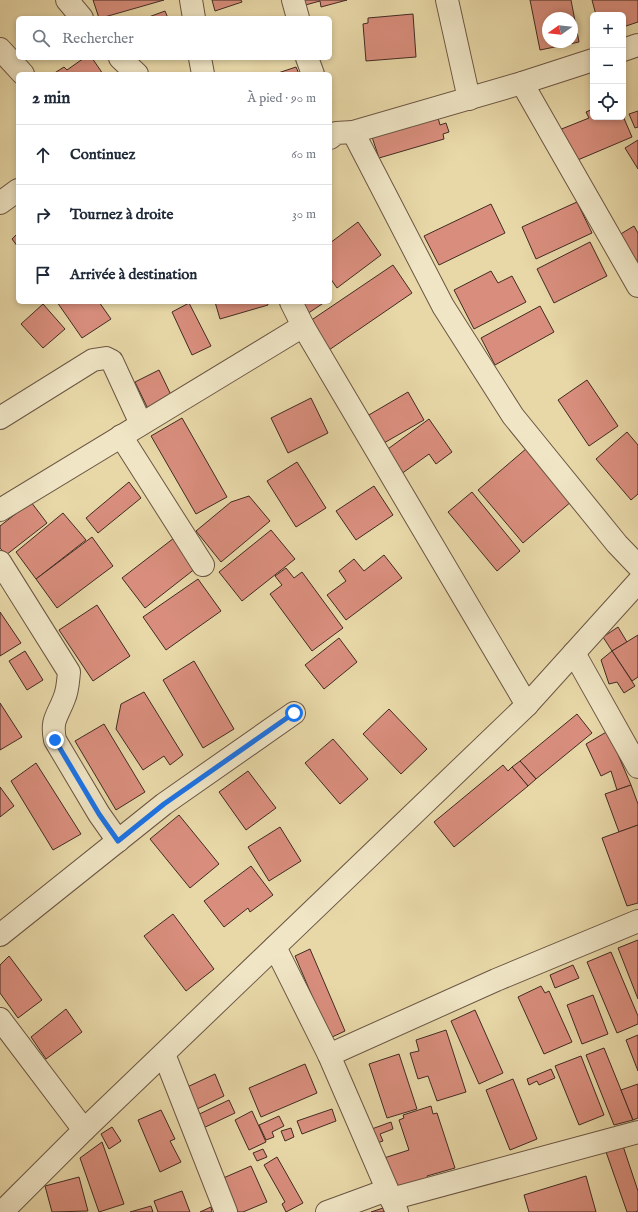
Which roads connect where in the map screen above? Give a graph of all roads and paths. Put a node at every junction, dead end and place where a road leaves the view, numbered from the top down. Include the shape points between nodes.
1 (67, 0) edge
2 (191, 0) edge
3 (293, 0) edge
4 (447, 0) edge
5 (80, 16) edge
6 (194, 16) edge
7 (297, 16) edge
8 (638, 45) edge
9 (0, 49) edge
10 (626, 49) edge
11 (122, 60) edge
12 (200, 60) edge
13 (308, 60) edge
14 (590, 61) edge
15 (21, 72) edge
16 (135, 72) edge
17 (203, 72) edge
18 (312, 72) edge
19 (522, 83) junction
20 (469, 99) junction
21 (337, 130) edge
22 (16, 191) edge
23 (0, 203) edge
24 (638, 286) edge
25 (292, 304) edge
26 (302, 326) junction
27 (0, 418) edge
28 (141, 424) junction
29 (121, 436) junction
30 (0, 510) edge
31 (0, 562) edge
32 (203, 565) dead end
33 (638, 566) edge
34 (638, 582) edge
35 (574, 653) junction
36 (527, 705) junction
37 (294, 713) dead end
38 (638, 767) edge
39 (118, 841) junction
40 (638, 921) edge
41 (0, 935) edge
42 (275, 947) junction
43 (0, 1019) edge
44 (164, 1054) junction
45 (329, 1055) junction
46 (84, 1130) junction
47 (638, 1132) edge
48 (392, 1200) edge
49 (2, 1212) edge
50 (226, 1212) edge
51 (326, 1212) edge

1 - 5 street
2 - 6 street
3 - 7 street
4 - 20 street
8 - 10 street
9 - 15 street
11 - 16 street
12 - 17 street
13 - 18 street
14 - 19 street
19 - 20 street
19 - 24 street
20 - 21 street
21 - 33 street via 513,416 617,544
22 - 23 street
25 - 26 street
26 - 28 street
26 - 36 street
27 - 28 street via 93,360 106,358 112,361
28 - 29 street
29 - 30 street
29 - 32 street
31 - 39 street via 69,672 64,699 52,727 55,740
34 - 35 street
35 - 36 street
35 - 38 street
36 - 42 street
37 - 39 street via 164,804
39 - 41 street
40 - 45 street via 496,980
42 - 44 street
42 - 45 street
43 - 46 street
44 - 46 street
44 - 50 street
45 - 48 street
46 - 49 street
47 - 48 street
48 - 51 street

